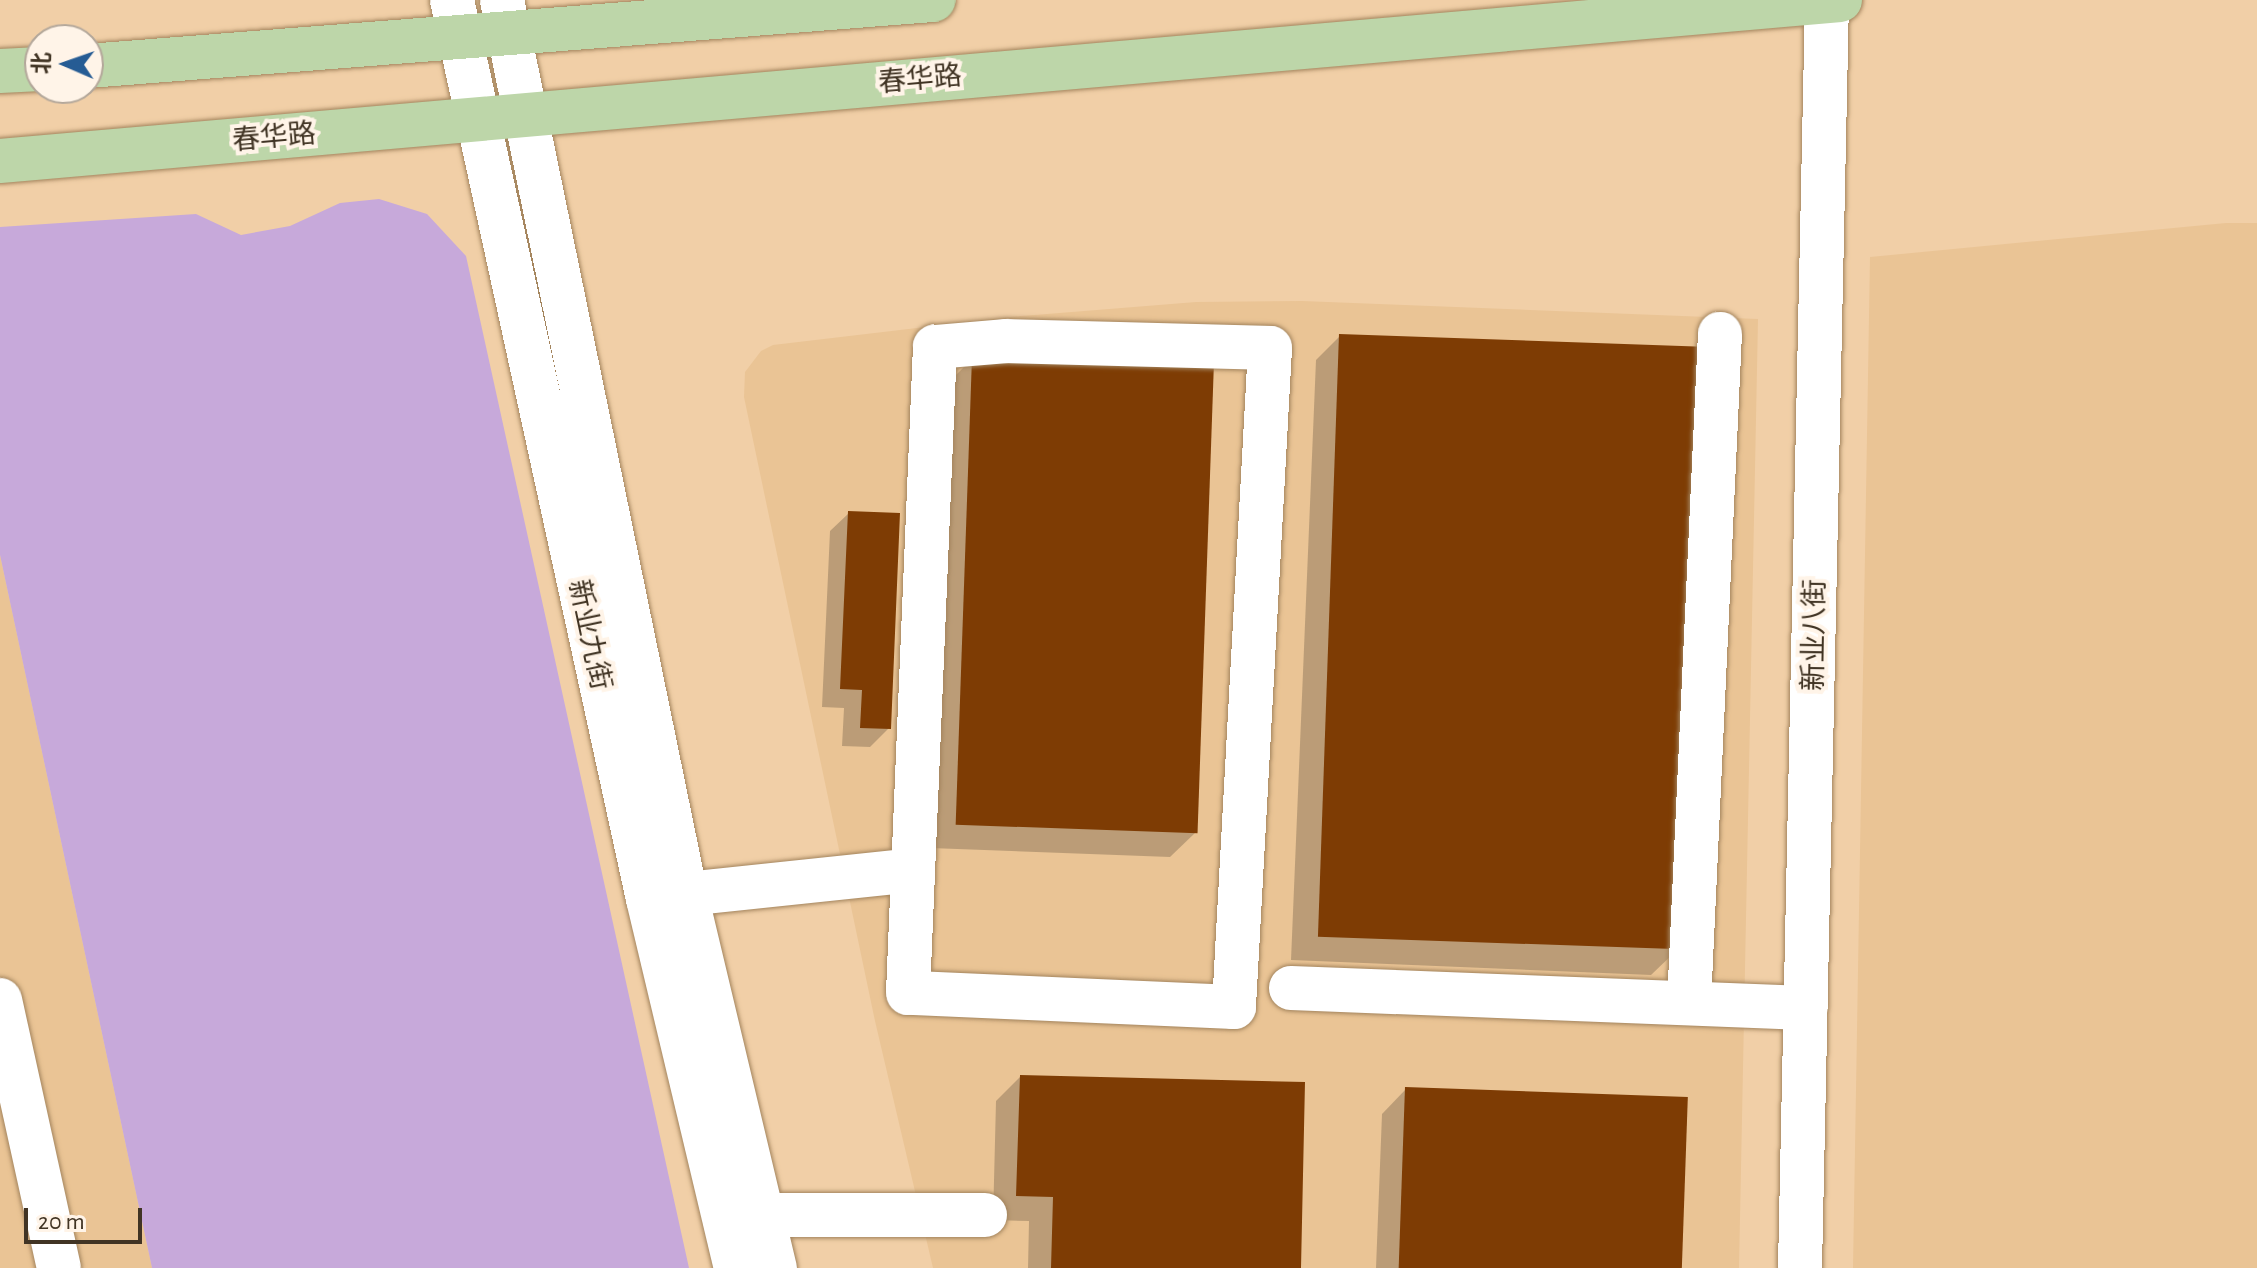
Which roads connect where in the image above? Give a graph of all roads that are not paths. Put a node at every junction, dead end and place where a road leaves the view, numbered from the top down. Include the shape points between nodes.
1 (933, 0) edge
2 (1834, 1) edge
3 (506, 17) edge
4 (457, 20) edge
5 (104, 64) edge
6 (24, 70) edge
7 (0, 71) edge
8 (526, 115) junction
9 (476, 120) junction
10 (0, 161) edge
11 (1720, 334) dead end
12 (913, 870) junction
13 (666, 895) junction
14 (1291, 988) dead end
15 (0, 1000) edge
16 (1689, 1003) junction
17 (1806, 1008) junction
18 (985, 1215) dead end
19 (745, 1220) junction
20 (59, 1268) edge
21 (736, 1268) edge
22 (775, 1268) edge
23 (1800, 1268) edge

1 - 3 main road
2 - 8 main road, 春华路
2 - 17 street, 新业八街
3 - 4 main road
3 - 8 street, 新业九街
4 - 5 main road
4 - 9 street, 新业九街
6 - 7 main road
8 - 9 main road, 春华路
8 - 13 street, 新业九街
9 - 10 main road, 春华路
9 - 13 street, 新业九街
11 - 16 street
12 - 12 street via 908,993 1234,1007 1270,348 1006,341 935,347
12 - 13 street
13 - 19 street, 新业九街
14 - 16 street
15 - 20 street
16 - 17 street
17 - 23 street, 新业八街
18 - 19 street
19 - 21 street, 新业九街
19 - 22 street, 新业九街

